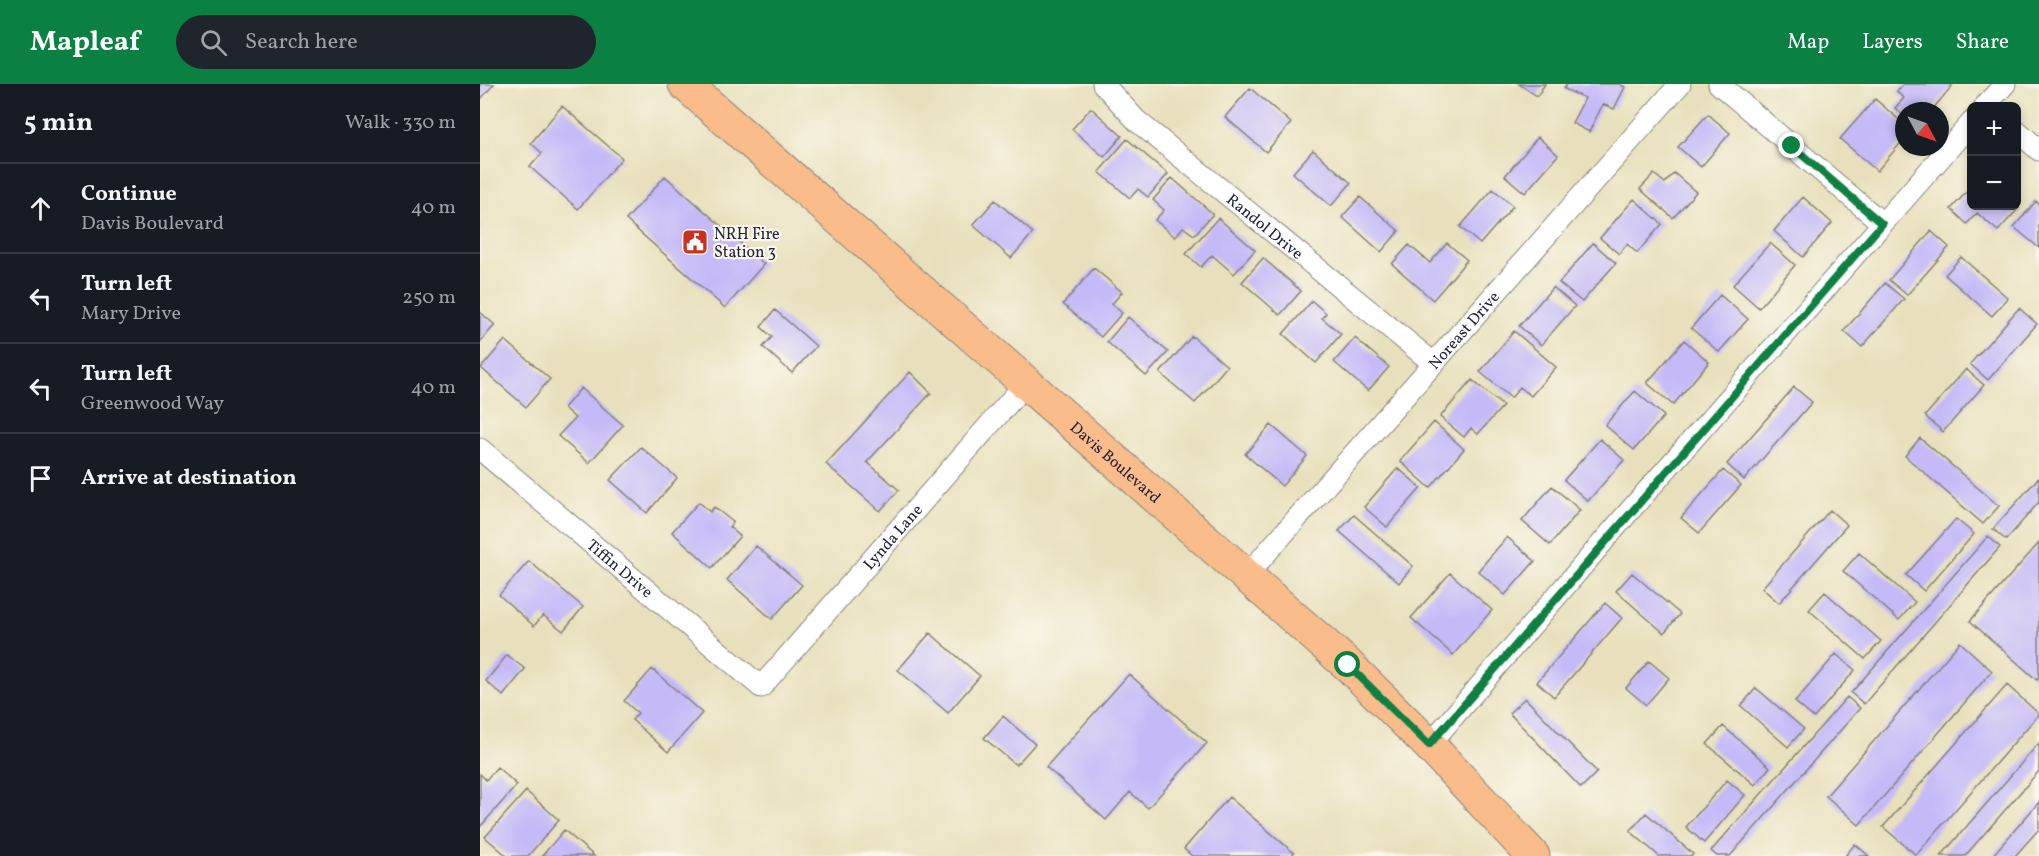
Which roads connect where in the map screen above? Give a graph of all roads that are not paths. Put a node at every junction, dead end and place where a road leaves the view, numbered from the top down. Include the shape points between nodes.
1 (685, 84) edge
2 (1103, 84) edge
3 (1680, 84) edge
4 (1719, 84) edge
5 (2005, 84) edge
6 (1990, 102) edge
7 (1967, 127) edge
8 (2021, 134) edge
9 (2039, 150) edge
10 (1882, 224) junction
11 (1432, 362) junction
12 (1025, 384) junction
13 (480, 449) edge
14 (1247, 575) junction
15 (760, 687) joint
16 (1429, 745) junction
17 (1533, 856) edge

1 - 12 main road, Davis Boulevard
2 - 11 street, Randol Drive via 1137,121
3 - 11 street, Noreast Drive
4 - 10 street
5 - 6 street
7 - 10 street
8 - 9 street
10 - 16 street
11 - 14 street, Noreast Drive
12 - 14 main road, Davis Boulevard
12 - 15 street, Lynda Lane
13 - 15 street, Tiffin Drive
14 - 16 main road, Davis Boulevard via 1348,665
16 - 17 main road, Davis Boulevard

